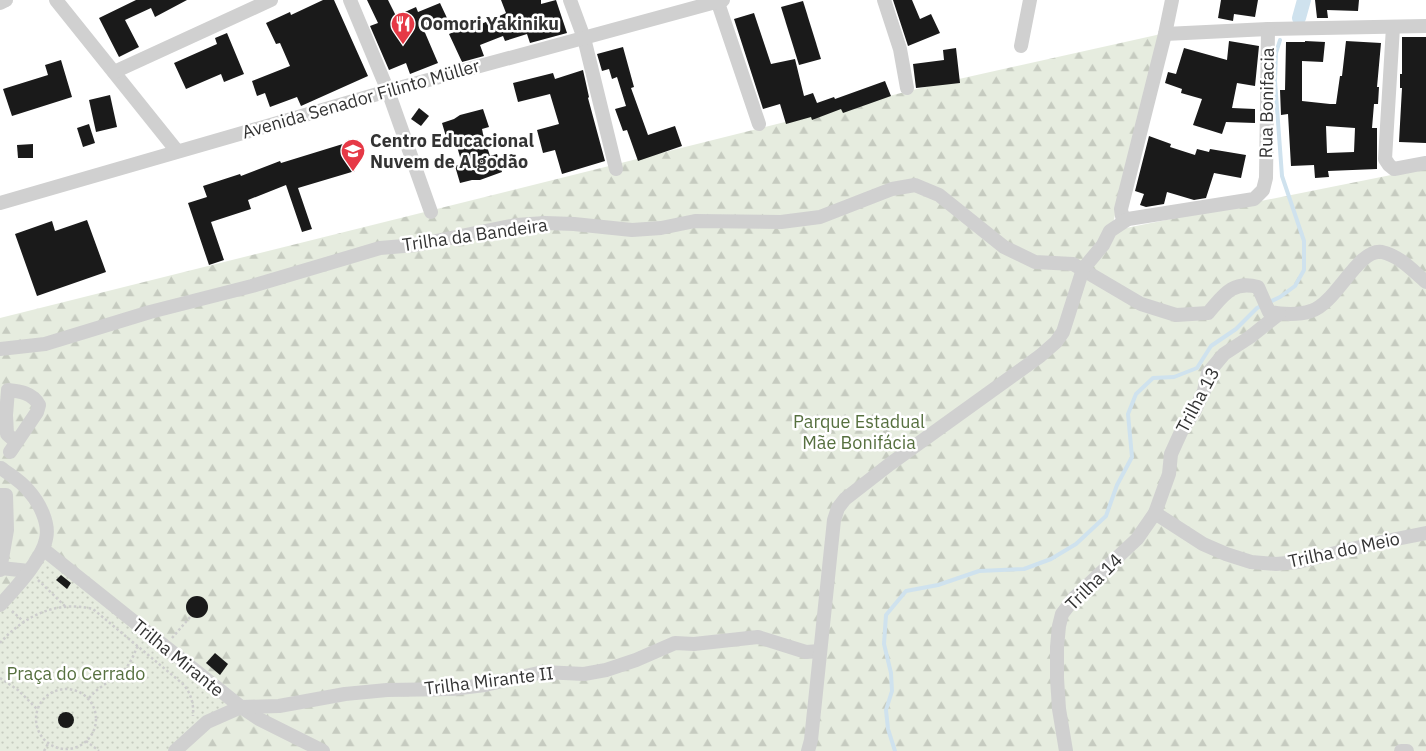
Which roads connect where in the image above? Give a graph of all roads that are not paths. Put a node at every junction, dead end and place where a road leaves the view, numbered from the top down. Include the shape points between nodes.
1 (6, 0) edge
2 (56, 0) edge
3 (271, 0) edge
4 (350, 0) edge
5 (570, 0) edge
6 (719, 0) edge
7 (884, 0) edge
8 (1030, 0) edge
9 (1172, 0) edge
10 (0, 3) edge
11 (1426, 26) edge
12 (1392, 27) junction
13 (1268, 29) junction
14 (1165, 34) junction
15 (584, 38) junction
16 (1021, 46) dead end
17 (114, 72) junction
18 (907, 88) dead end
19 (388, 90) junction
20 (759, 124) dead end
21 (177, 151) junction
22 (1426, 162) edge
23 (616, 169) dead end
24 (0, 203) edge
25 (430, 212) dead end
26 (1128, 219) junction
27 (1083, 269) junction
28 (1426, 282) edge
29 (1274, 313) junction
30 (0, 349) edge
31 (4, 390) edge
32 (7, 442) edge
33 (0, 468) edge
34 (0, 495) edge
35 (1155, 513) junction
36 (1426, 533) edge
37 (43, 549) junction
38 (1, 569) edge
39 (29, 572) junction
40 (0, 605) edge
41 (820, 651) junction
42 (241, 708) junction
43 (175, 751) edge
44 (323, 751) edge
45 (808, 751) edge
46 (1066, 751) edge
47 (1401, 751) edge
48 (1407, 751) edge

1 - 10 street
2 - 17 street
3 - 17 street
4 - 19 street
5 - 15 street
6 - 15 street, Avenida Senador Filinto Müller
6 - 20 street
7 - 18 street via 900,49
8 - 16 street
9 - 14 street
11 - 12 street
12 - 13 street
12 - 22 street via 1385,159 1394,168
13 - 14 street
13 - 26 street, Rua Bonifacia via 1266,178 1263,190 1254,199
14 - 26 street via 1121,209 1122,216
15 - 19 street, Avenida Senador Filinto Müller
15 - 23 street
17 - 21 street
19 - 21 street, Avenida Senador Filinto Müller
19 - 25 street
21 - 24 street, Avenida Senador Filinto Müller
26 - 27 street via 1110,231
27 - 29 street, Trilha da Bandeira via 1141,304 1176,315 1208,313 1230,289 1248,285 1258,288
27 - 30 street, Trilha da Bandeira via 1073,264 1035,262 1004,247 939,195 915,185 892,189 820,217 791,221 695,221 632,230 545,223 380,248 45,344
27 - 41 street via 1067,322 1056,342 890,464 838,508
28 - 29 street via 1396,256 1373,253 1360,262 1327,302 1311,311
29 - 35 street, Trilha 13 via 1250,337 1224,354 1208,373 1204,391 1171,454
31 - 32 street
31 - 32 street via 34,397 39,405 38,412
32 - 33 street
33 - 37 street via 27,488 39,504 46,525 47,538
34 - 38 street via 6,495 7,530
35 - 36 street, Trilha do Meio via 1203,544 1226,554 1251,562 1276,564
35 - 46 street, Trilha 14 via 1137,539 1075,597 1062,614 1057,678
37 - 39 street
37 - 42 street, Trilha Mirante
38 - 39 street
39 - 40 street
41 - 42 street, Trilha Mirante II via 806,652 758,637 675,643 636,660 584,674 543,672 452,689 354,693 279,706
41 - 45 street
42 - 43 street, Trilha Mirante II via 207,722
42 - 44 street, Trilha Mirante
47 - 48 street

